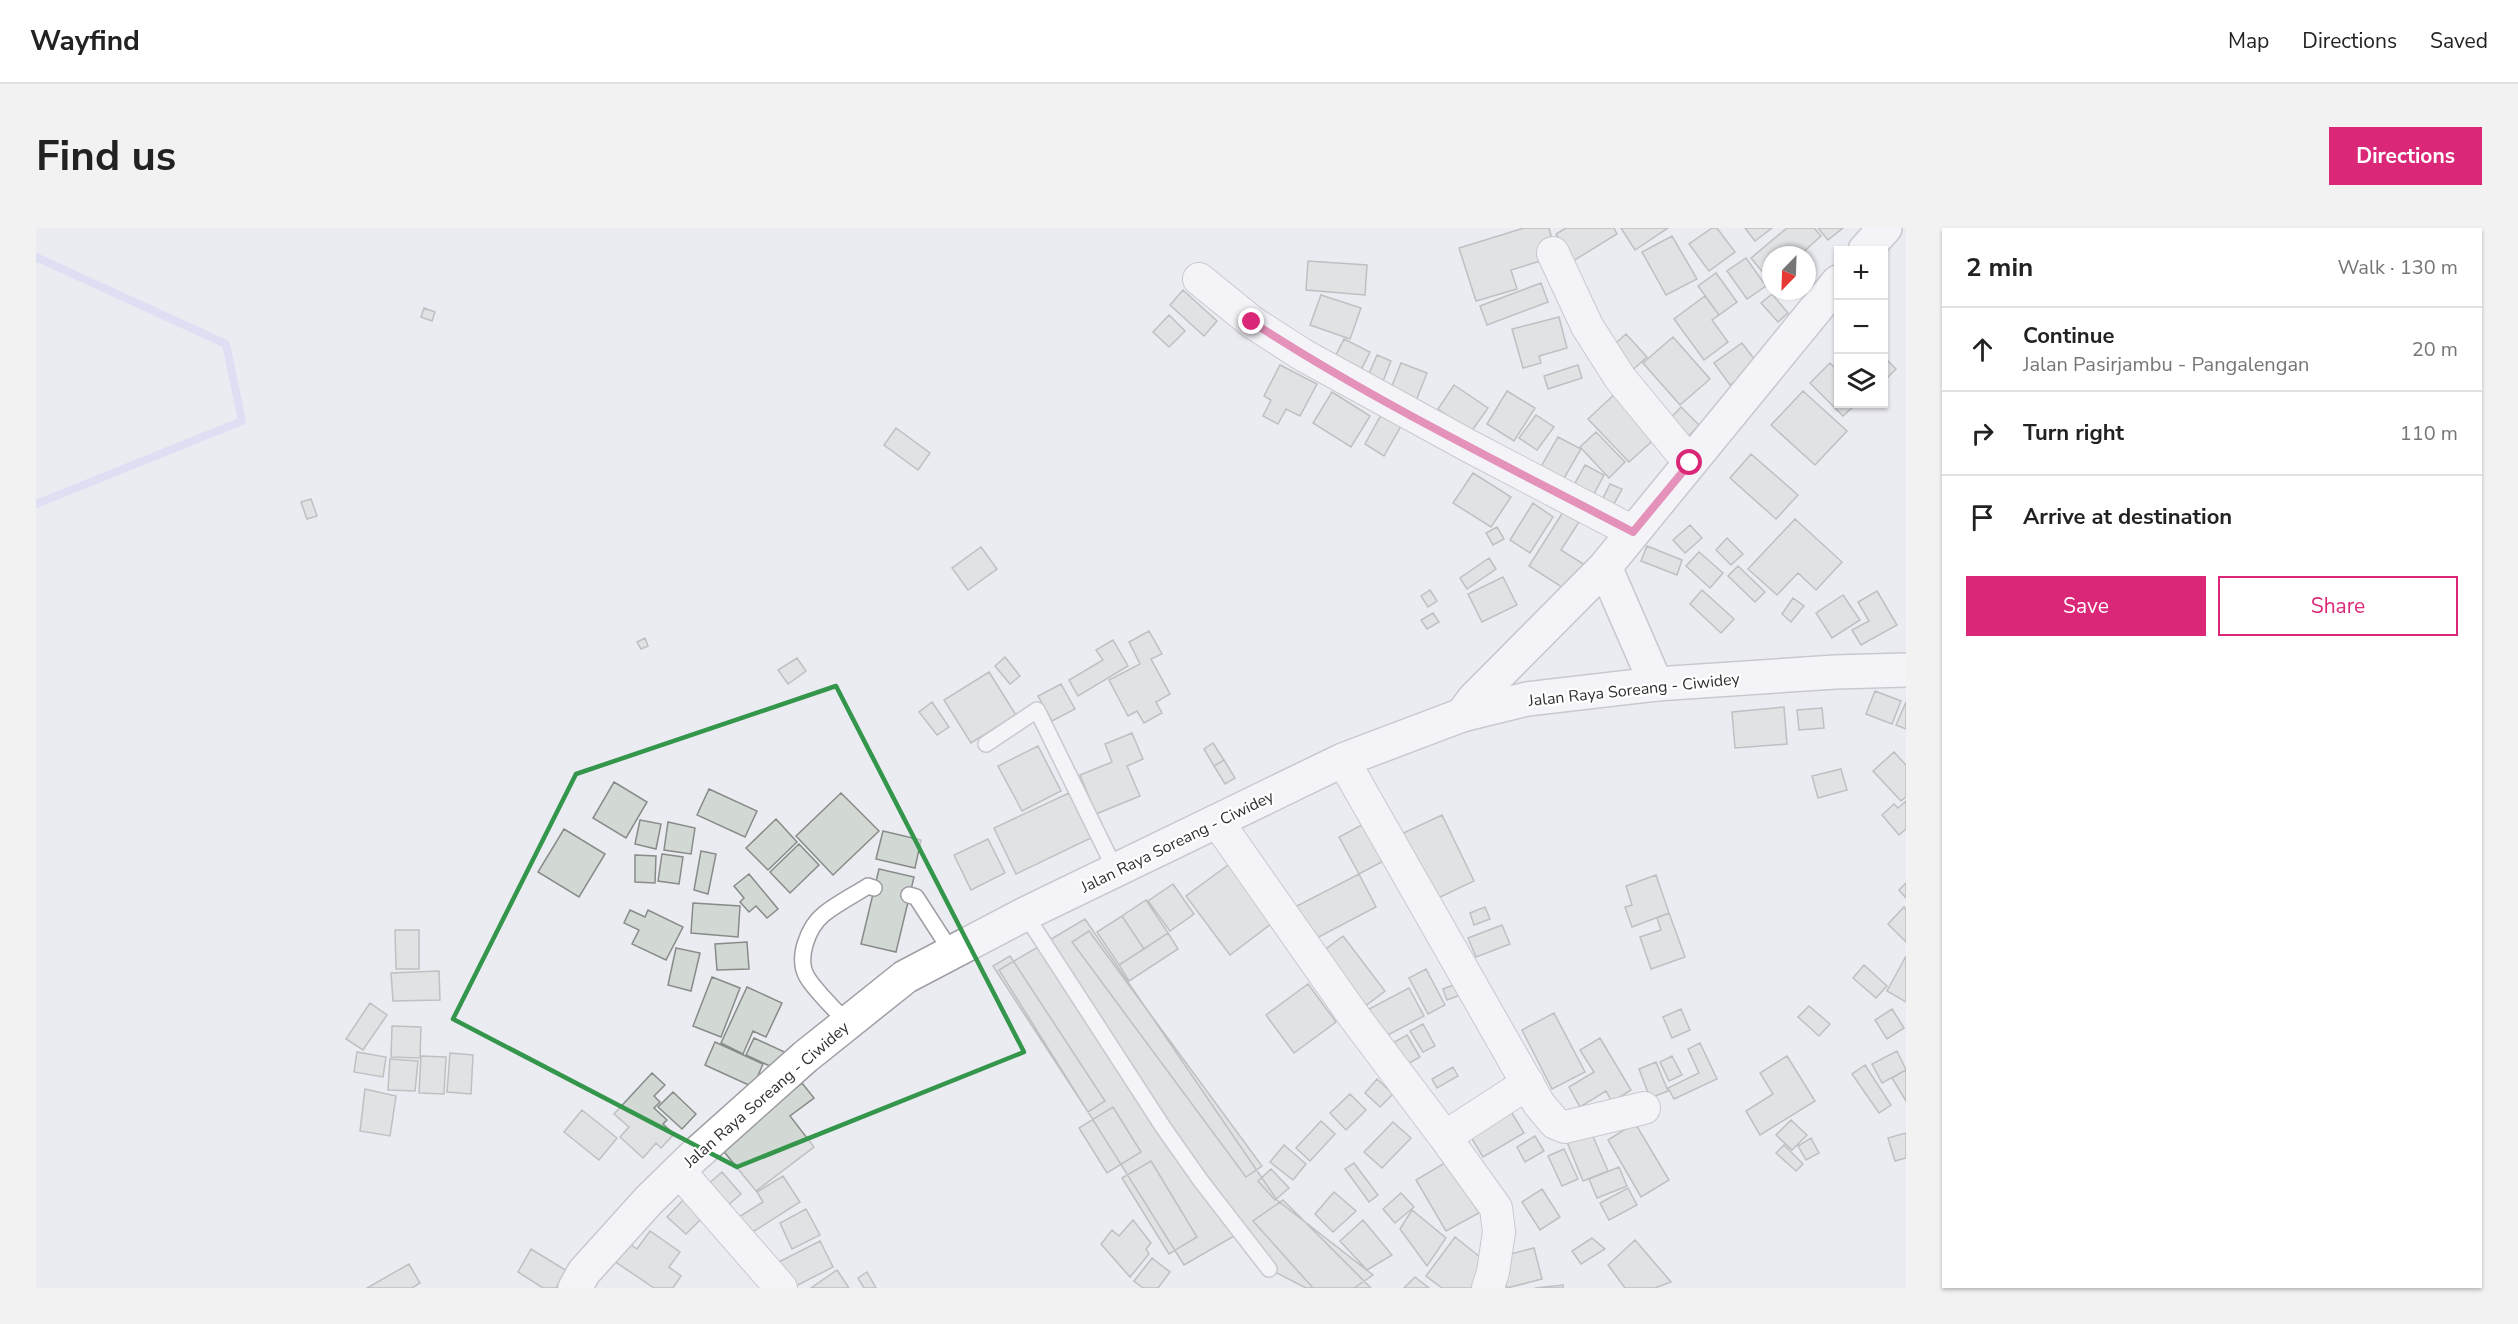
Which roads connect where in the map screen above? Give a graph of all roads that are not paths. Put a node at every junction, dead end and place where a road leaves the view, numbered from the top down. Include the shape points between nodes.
1 (1885, 228) edge
2 (1869, 246) edge
3 (1553, 253) dead end
4 (1199, 279) dead end
5 (1834, 288) edge
6 (1690, 463) junction
7 (1633, 532) junction
8 (1605, 567) junction
9 (1906, 670) edge
10 (1656, 684) junction
11 (1462, 715) junction
12 (986, 744) dead end
13 (1343, 760) junction
14 (1217, 821) junction
15 (1116, 871) junction
16 (874, 888) dead end
17 (909, 895) dead end
18 (1025, 914) junction
19 (951, 951) junction
20 (847, 1023) junction
21 (1528, 1083) junction
22 (1644, 1108) dead end
23 (1445, 1137) junction
24 (679, 1171) junction
25 (1269, 1269) dead end
26 (575, 1288) edge
27 (781, 1288) edge
28 (1488, 1288) edge

1 - 2 main road
3 - 6 street via 1587,326 1620,378
4 - 7 street via 1252,322 1303,355
5 - 6 main road
6 - 7 main road
7 - 8 main road
8 - 10 main road
8 - 11 main road
9 - 10 main road, Jalan Raya Soreang - Ciwidey
10 - 11 main road, Jalan Raya Soreang - Ciwidey via 1527,699
11 - 13 main road, Jalan Raya Soreang - Ciwidey
12 - 15 lane via 1037,710
13 - 14 main road, Jalan Raya Soreang - Ciwidey
13 - 21 street
14 - 15 main road, Jalan Raya Soreang - Ciwidey
14 - 23 street via 1353,1015
15 - 18 main road, Jalan Raya Soreang - Ciwidey
16 - 20 lane via 868,886 823,915 804,949 802,963 807,977
17 - 19 lane via 916,897
18 - 19 main road, Jalan Raya Soreang - Ciwidey
18 - 25 lane via 1163,1127
19 - 20 main road, Jalan Raya Soreang - Ciwidey via 905,977
20 - 24 main road, Jalan Raya Soreang - Ciwidey
21 - 22 street via 1555,1124 1565,1127
21 - 23 street
23 - 28 street via 1496,1208 1499,1232
24 - 26 main road, Jalan Raya Soreang - Ciwidey via 584,1272
24 - 27 street

